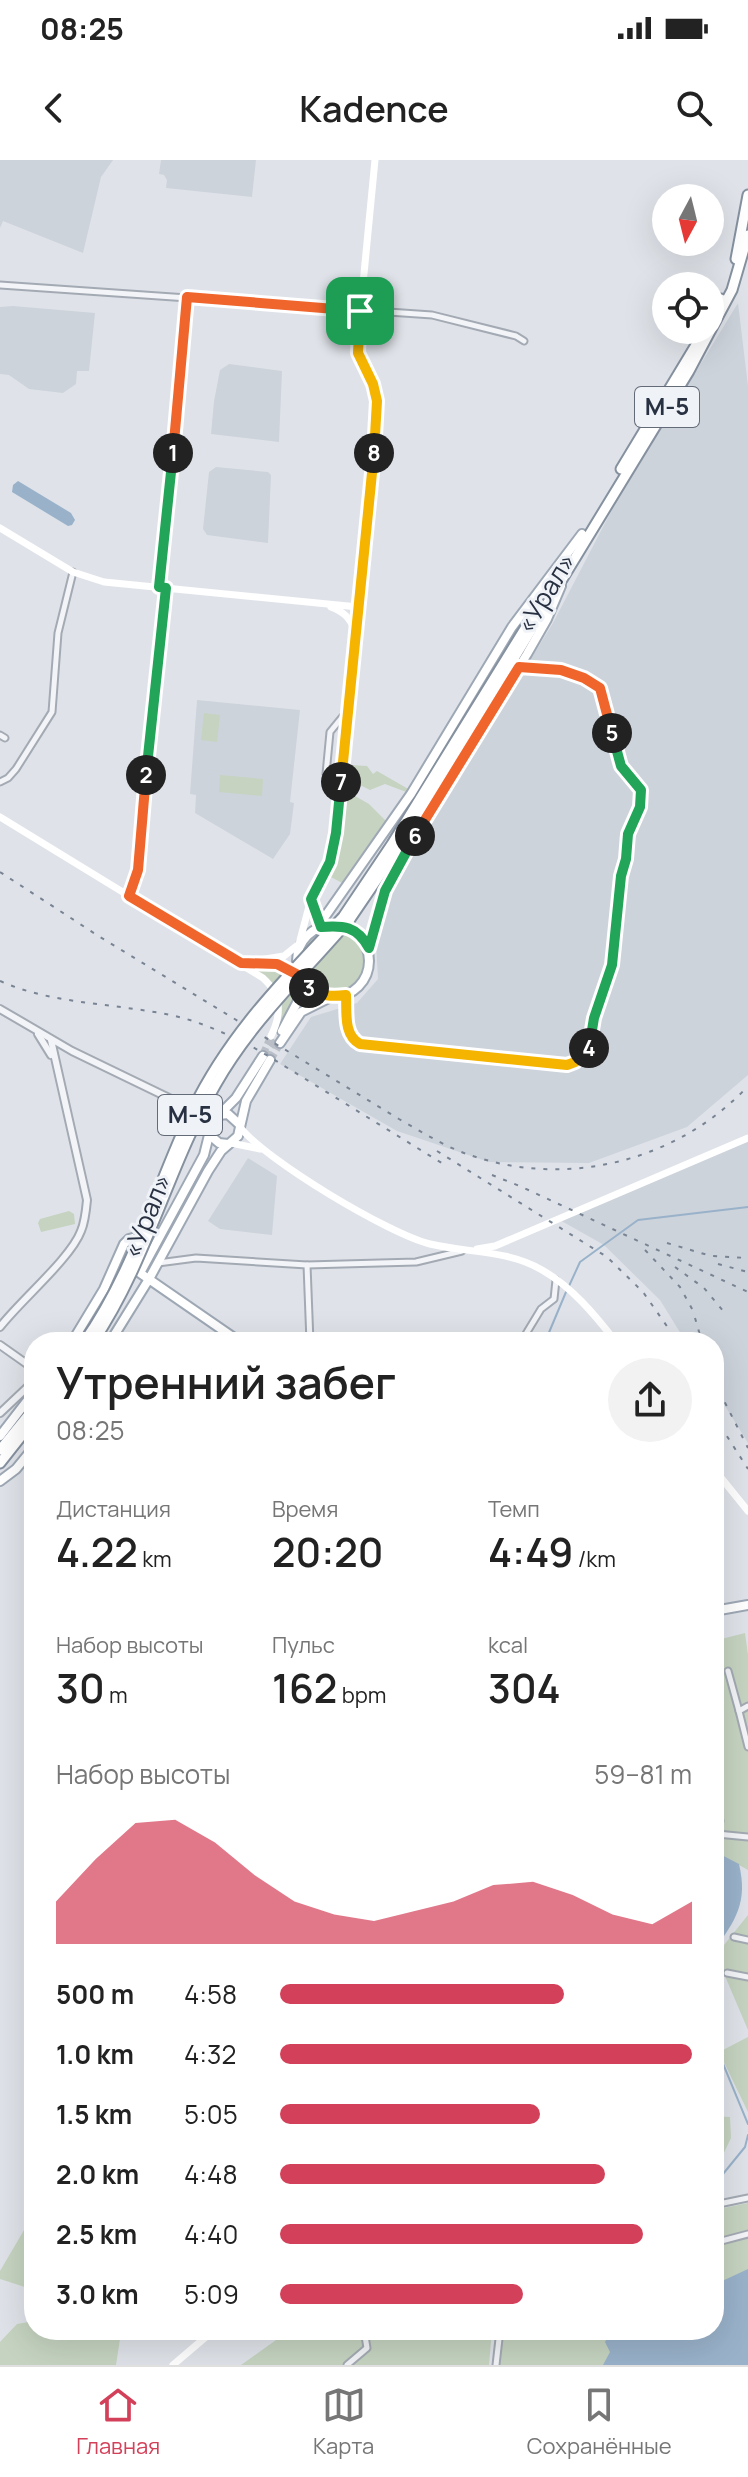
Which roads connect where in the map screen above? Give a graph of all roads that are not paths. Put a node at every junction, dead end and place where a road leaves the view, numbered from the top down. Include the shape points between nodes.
1 (375, 160) edge
2 (748, 195) edge
3 (748, 235) edge
4 (0, 285) edge
5 (724, 287) edge
6 (187, 297) junction
7 (360, 311) junction
8 (524, 341) dead end
9 (697, 344) edge
10 (0, 528) edge
11 (582, 534) junction
12 (567, 570) junction
13 (73, 572) junction
14 (162, 588) junction
15 (359, 596) junction
16 (319, 603) junction
17 (358, 609) junction
18 (536, 616) junction
19 (356, 632) junction
20 (519, 667) junction
21 (349, 709) junction
22 (0, 782) edge
23 (339, 806) junction
24 (0, 817) edge
25 (129, 896) junction
26 (311, 899) junction
27 (330, 910) junction
28 (321, 927) junction
29 (299, 944) junction
30 (369, 948) junction
31 (241, 963) junction
32 (300, 976) junction
33 (346, 995) junction
34 (331, 997) junction
35 (0, 1009) edge
36 (34, 1030) junction
37 (276, 1039) junction
38 (51, 1040) junction
39 (72, 1051) junction
40 (55, 1066) junction
41 (177, 1102) junction
42 (217, 1116) junction
43 (240, 1125) junction
44 (210, 1129) junction
45 (748, 1138) edge
46 (230, 1143) junction
47 (265, 1151) junction
48 (163, 1228) junction
49 (431, 1244) junction
50 (470, 1250) junction
51 (416, 1262) junction
52 (157, 1263) junction
53 (307, 1265) junction
54 (149, 1279) junction
55 (556, 1280) junction
56 (0, 1327) edge
57 (78, 1332) edge
58 (90, 1332) edge
59 (99, 1332) edge
60 (116, 1332) edge
61 (226, 1332) edge
62 (310, 1332) edge
63 (527, 1332) edge
64 (608, 1332) edge
65 (0, 1345) edge
66 (24, 1362) edge
67 (24, 1390) edge
68 (24, 1405) edge
69 (0, 1413) edge
70 (24, 1420) edge
71 (24, 1433) edge
72 (0, 1436) edge
73 (0, 1450) edge
74 (24, 1459) edge
75 (0, 1463) edge
76 (0, 1481) edge
77 (724, 1481) edge
78 (748, 1511) edge
79 (748, 1605) edge
80 (724, 1610) edge
81 (728, 1671) dead end
82 (748, 1706) edge
83 (739, 1711) junction
84 (748, 1747) edge
85 (724, 1834) edge
86 (748, 1837) edge
87 (734, 1937) dead end
88 (748, 1940) edge
89 (727, 1973) dead end
90 (748, 1977) edge
91 (748, 2198) edge
92 (724, 2203) edge
93 (748, 2234) edge
94 (724, 2240) edge
95 (202, 2340) edge
96 (366, 2340) edge
97 (499, 2340) edge
98 (173, 2365) edge
99 (347, 2365) edge
100 (496, 2365) edge

1 - 7 main road
2 - 5 highway via 735,261
3 - 12 highway, М-5 via 714,328
4 - 6 street
6 - 7 street
6 - 14 street
7 - 8 street via 432,315
7 - 15 main road via 358,353 373,384 378,411
9 - 11 highway, М-5
10 - 13 main road
11 - 18 highway, «Урал» / М-5
11 - 27 main road via 512,627 411,794
12 - 18 highway, «Урал» / М-5
12 - 20 main road
13 - 14 main road via 104,582
13 - 22 street via 58,633 52,712 16,769
14 - 16 main road
14 - 25 street via 143,829
15 - 16 main road via 345,603
15 - 17 main road
16 - 17 main road
16 - 19 main road via 342,611
17 - 19 main road
18 - 58 highway, «Урал» / М-5, bridge via 351,905 249,1019 209,1079 128,1262
18 - 59 highway, «Урал» / М-5, bridge via 373,887 259,1021 215,1084 130,1278
19 - 21 main road
20 - 30 main road via 397,867
20 - 33 street via 561,670 600,688 621,766 641,790 621,876 612,965 590,1045 567,1065 360,1044 348,1032
21 - 23 main road
21 - 23 street via 330,732 326,774
23 - 26 main road via 330,862
24 - 25 main road
25 - 31 main road
26 - 27 main road via 318,909
26 - 28 main road
26 - 29 main road
27 - 28 main road
28 - 29 main road
28 - 30 main road via 342,925
29 - 31 main road via 284,956
29 - 32 main road
30 - 33 main road via 365,979
31 - 32 main road via 277,964
31 - 37 main road via 276,995
32 - 34 main road via 307,986
32 - 37 main road via 300,997
33 - 34 main road
34 - 37 main road via 301,1012
35 - 36 street
36 - 38 street
36 - 40 street
38 - 39 street
38 - 40 street
39 - 40 street via 59,1055
39 - 41 street
40 - 56 street via 87,1200 84,1222 80,1236
41 - 42 street
41 - 44 street
42 - 43 main road via 231,1115
42 - 43 main road via 265,1057
42 - 44 main road
43 - 46 main road
43 - 47 main road
44 - 46 main road via 216,1141
44 - 48 main road via 204,1155
45 - 50 main road via 495,1246
46 - 47 main road
46 - 52 main road via 208,1171
47 - 49 main road via 356,1210
48 - 54 main road via 140,1273
48 - 57 main road via 124,1244
49 - 50 main road
49 - 51 street via 428,1256
50 - 51 street
50 - 55 main road via 527,1263
51 - 53 street
52 - 53 street via 196,1258
52 - 54 main road
53 - 62 street
54 - 60 main road
54 - 61 main road
55 - 63 street via 554,1299
55 - 64 main road
65 - 66 street
67 - 69 street
68 - 72 main road
70 - 73 highway
71 - 75 highway
74 - 76 main road
77 - 78 main road
79 - 80 main road
81 - 83 street
82 - 83 street
83 - 84 street
85 - 86 street
87 - 88 street
89 - 90 street
91 - 92 street
93 - 94 street
95 - 98 main road
96 - 99 street via 367,2348
97 - 100 street

